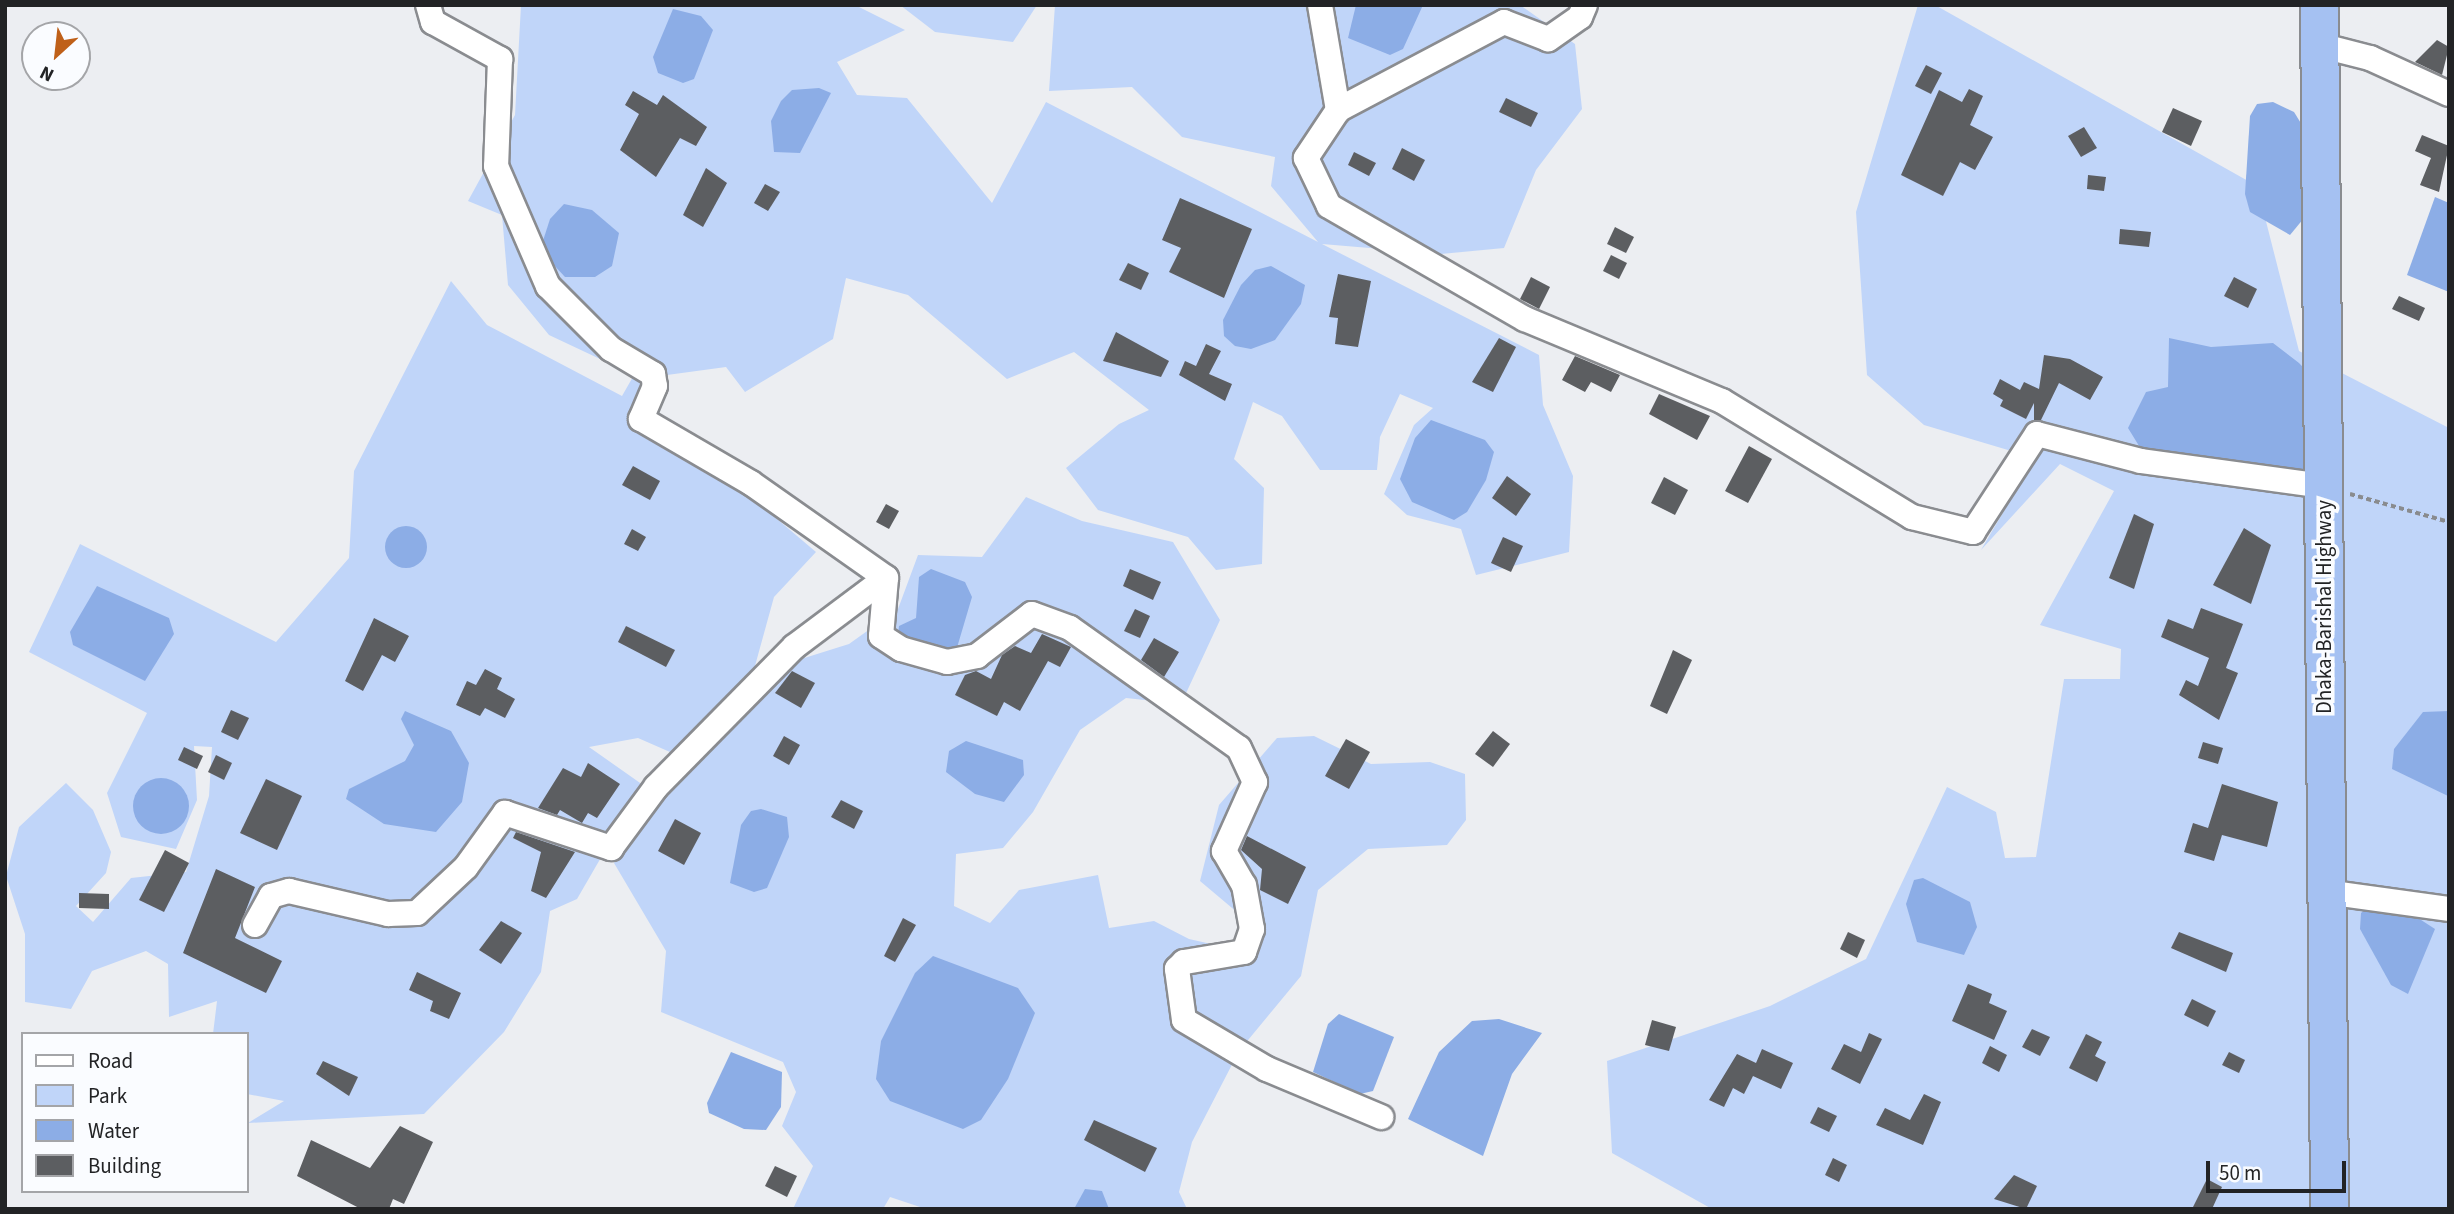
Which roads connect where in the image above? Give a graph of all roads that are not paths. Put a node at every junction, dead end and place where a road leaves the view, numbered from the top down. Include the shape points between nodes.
1 (428, 5) edge
2 (1321, 5) edge
3 (1585, 5) edge
4 (2319, 5) edge
5 (2319, 45) junction
6 (2449, 94) edge
7 (1338, 110) junction
8 (2323, 486) junction
9 (886, 578) junction
10 (2326, 892) junction
11 (2449, 909) edge
12 (255, 925) dead end
13 (1381, 1117) dead end
14 (2329, 1209) edge

1 - 9 street via 433,22 500,59 496,166 548,286 611,349 653,374 655,386 641,419 751,483
2 - 7 street
3 - 7 street via 1580,17 1548,39 1504,22
4 - 5 highway, Dhaka-Barishal Highway
5 - 6 street via 2370,58
5 - 8 highway, Dhaka-Barishal Highway
7 - 8 street via 1307,158 1329,206 1525,319 1723,401 1912,517 1973,532 2037,434 2141,461
8 - 10 highway, Dhaka-Barishal Highway
9 - 12 street via 794,647 656,787 611,848 505,813 466,867 417,913 388,914 289,891 271,896
9 - 13 street via 881,636 901,649 947,662 977,656 1032,614 1070,628 1239,748 1255,782 1224,850 1244,885 1252,929 1244,952 1184,962 1177,970 1184,1020 1267,1069
10 - 11 street
10 - 14 highway, Dhaka-Barishal Highway

